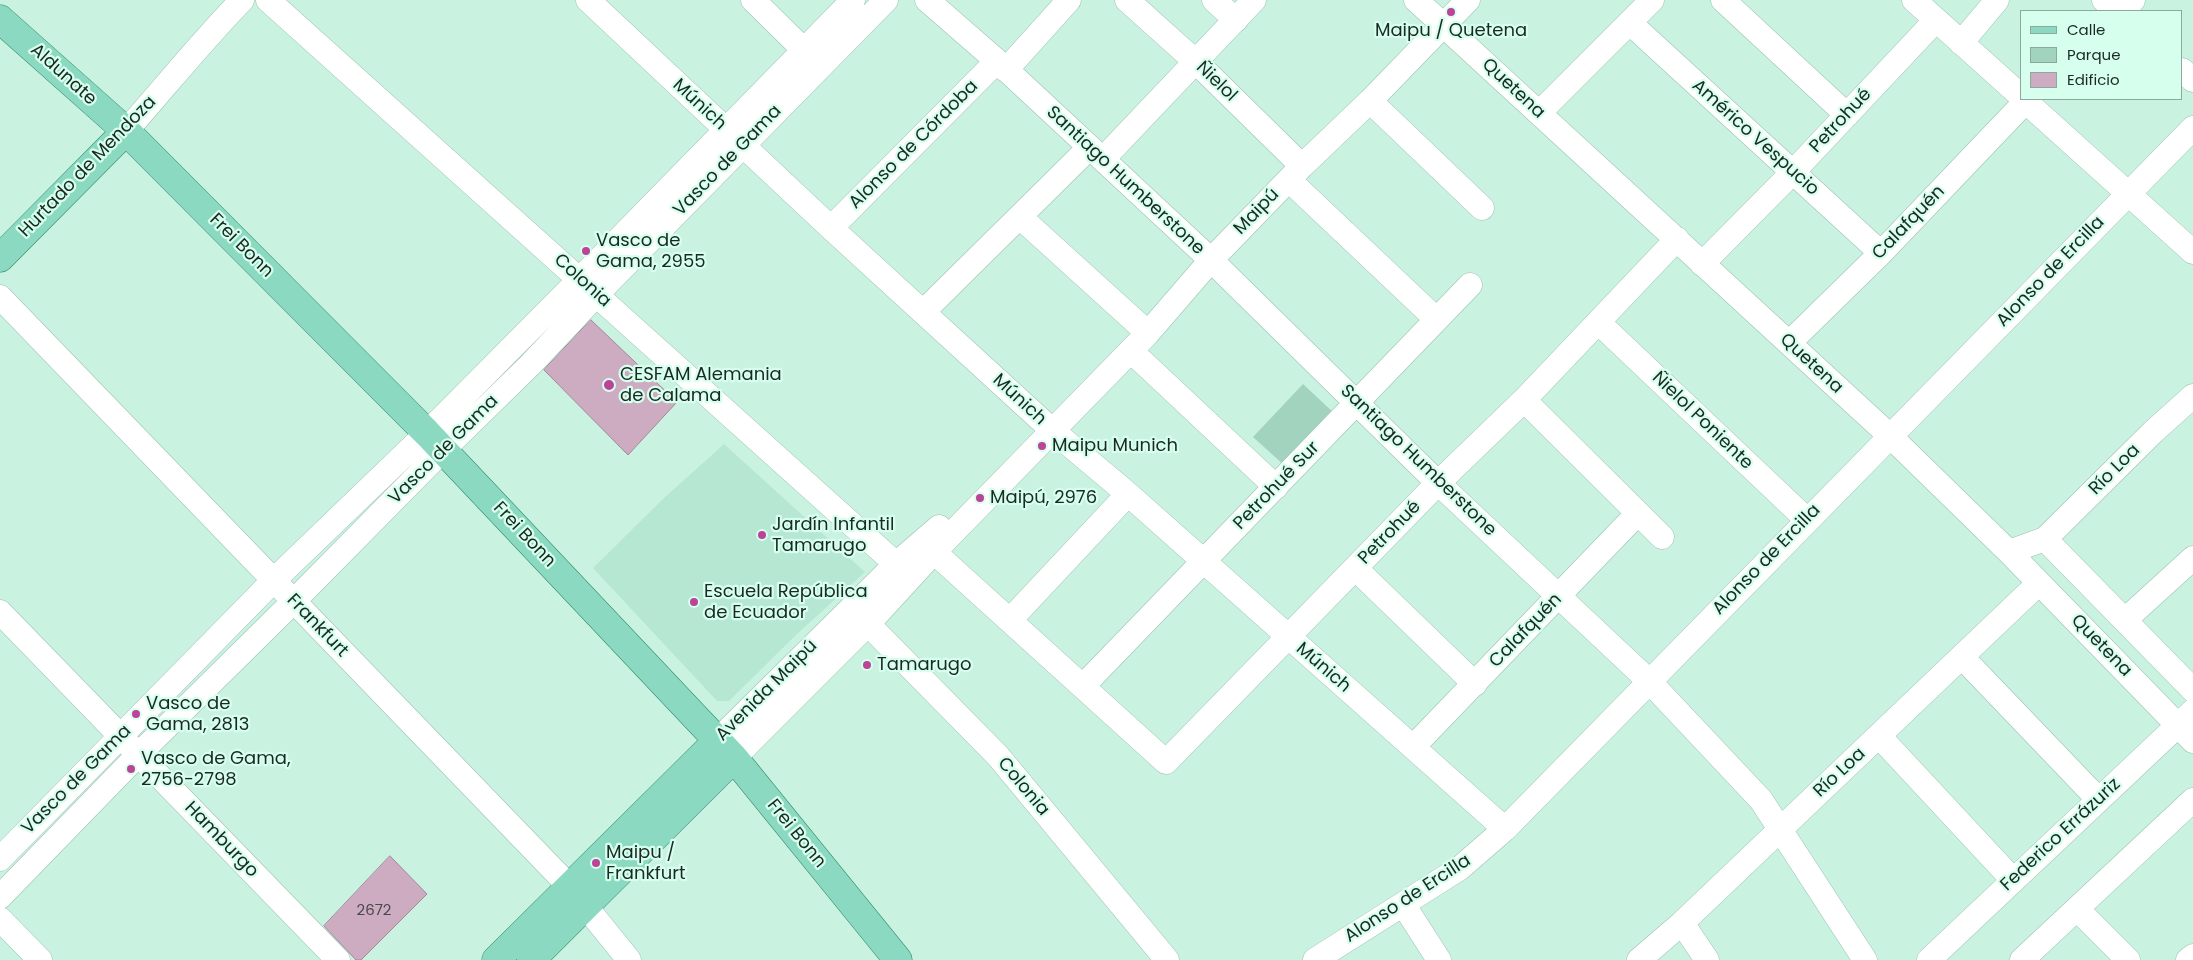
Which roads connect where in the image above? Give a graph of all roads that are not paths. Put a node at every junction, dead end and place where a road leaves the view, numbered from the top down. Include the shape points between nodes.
1 (242, 0) edge
2 (266, 0) edge
3 (588, 0) edge
4 (754, 0) edge
5 (853, 0) edge
6 (886, 0) edge
7 (927, 0) edge
8 (1069, 0) edge
9 (1127, 0) edge
10 (1214, 0) edge
11 (1254, 0) edge
12 (1416, 0) edge
13 (1468, 0) edge
14 (1652, 0) edge
15 (1723, 0) edge
16 (1914, 0) edge
17 (1997, 0) edge
18 (2104, 0) edge
19 (2133, 0) edge
20 (2115, 10) edge
21 (2123, 10) edge
22 (0, 19) edge
23 (1236, 20) junction
24 (1936, 20) junction
25 (1630, 23) junction
26 (1444, 25) junction
27 (1961, 43) junction
28 (805, 51) junction
29 (1196, 61) junction
30 (1001, 65) junction
31 (2183, 71) edge
32 (176, 75) junction
33 (2193, 80) edge
34 (2020, 95) edge
35 (2023, 100) edge
36 (2025, 100) edge
37 (1370, 102) junction
38 (1539, 113) junction
39 (1847, 115) junction
40 (2193, 128) edge
41 (126, 131) junction
42 (734, 138) junction
43 (1096, 154) junction
44 (1793, 172) junction
45 (1296, 173) junction
46 (2129, 192) junction
47 (1482, 208) dead end
48 (1020, 217) junction
49 (831, 228) junction
50 (1677, 239) junction
51 (2193, 252) edge
52 (1881, 253) junction
53 (0, 258) edge
54 (1211, 260) junction
55 (1702, 264) junction
56 (1470, 285) dead end
57 (588, 287) junction
58 (0, 297) edge
59 (924, 311) junction
60 (1436, 319) junction
61 (1598, 322) junction
62 (1148, 333) junction
63 (1789, 343) junction
64 (1131, 350) junction
65 (2193, 396) edge
66 (1524, 400) junction
67 (1357, 403) junction
68 (1054, 431) junction
69 (1890, 436) junction
70 (435, 441) junction
71 (1438, 483) junction
72 (1276, 487) junction
73 (1128, 494) junction
74 (1638, 513) junction
75 (1807, 520) junction
76 (1662, 537) dead end
77 (2046, 539) junction
78 (934, 552) junction
79 (2009, 552) junction
80 (2193, 558) edge
81 (1203, 563) junction
82 (896, 564) junction
83 (1355, 568) junction
84 (273, 581) junction
85 (2039, 583) junction
86 (1559, 597) junction
87 (293, 602) junction
88 (0, 612) edge
89 (1010, 620) junction
90 (2125, 620) junction
91 (868, 624) junction
92 (1288, 637) junction
93 (1962, 657) junction
94 (1649, 681) junction
95 (1475, 684) junction
96 (1083, 686) junction
97 (2193, 690) edge
98 (2188, 726) edge
99 (121, 736) junction
100 (1879, 736) junction
101 (1413, 748) junction
102 (726, 749) junction
103 (138, 755) junction
104 (2098, 799) junction
105 (2193, 800) edge
106 (1780, 828) junction
107 (1506, 829) junction
108 (0, 859) edge
109 (2013, 880) junction
110 (578, 896) junction
111 (0, 897) edge
112 (1403, 904) junction
113 (2077, 908) junction
114 (0, 919) edge
115 (1682, 923) junction
116 (2193, 956) edge
117 (40, 960) edge
118 (338, 960) edge
119 (496, 960) edge
120 (531, 960) edge
121 (629, 960) edge
122 (898, 960) edge
123 (1168, 960) edge
124 (1315, 960) edge
125 (1439, 960) edge
126 (1639, 960) edge
127 (1707, 960) edge
128 (1865, 960) edge
129 (1929, 960) edge
130 (2022, 960) edge
131 (2128, 960) edge
132 (2188, 960) edge

1 - 32 street, Hurtado de Mendoza
2 - 32 street, Hurtado de Mendoza via 213,51
2 - 57 street, Colonia
3 - 42 street, Múnich
4 - 28 street
5 - 28 street, Vasco de Gama
6 - 42 street, Vasco de Gama
7 - 30 street, Santiago Humberstone
8 - 30 street, Alonso de Córdoba
9 - 29 street, Ñielol
10 - 23 street
11 - 23 street
12 - 26 street, Quetena
13 - 26 street, Maipú
14 - 25 street
15 - 39 street
16 - 24 street
17 - 27 street
18 - 20 street
19 - 21 street
22 - 41 main road, Aldunate
23 - 29 street
24 - 27 street
24 - 39 street, Petrohué
25 - 38 street
25 - 44 street, Américo Vespucio
26 - 37 street, Maipú
26 - 38 street, Quetena
27 - 34 street
28 - 42 street, Vasco de Gama
29 - 43 street
29 - 45 street, Ñielol
30 - 43 street, Santiago Humberstone
30 - 49 street, Alonso de Córdoba
31 - 33 street
32 - 41 street, Hurtado de Mendoza
35 - 52 street, Calafquén
36 - 46 street
37 - 45 street, Maipú
37 - 47 street
38 - 50 street, Quetena
39 - 44 street, Petrohué
40 - 46 street, Alonso de Ercilla
41 - 53 main road, Hurtado de Mendoza
41 - 70 main road, Frei Bonn
42 - 49 street, Múnich
42 - 57 street, Vasco de Gama
43 - 48 street
43 - 54 street, Santiago Humberstone
44 - 52 street, Américo Vespucio
44 - 55 street, Petrohué
45 - 54 street, Maipú
45 - 60 street, Ñielol
46 - 51 street
46 - 69 street, Alonso de Ercilla
48 - 59 street
48 - 62 street
49 - 59 street, Múnich
50 - 55 street, Quetena
50 - 61 street, Petrohué
52 - 63 street, Calafquén
54 - 62 street, Maipú
54 - 67 street, Santiago Humberstone
55 - 63 street, Quetena
56 - 60 street, Petrohué Sur
57 - 70 street, Vasco de Gama via 531,364
57 - 82 street, Colonia
58 - 84 street, Frankfurt
59 - 68 street, Múnich
60 - 67 street, Petrohué Sur
61 - 66 street, Petrohué
61 - 75 street, Ñielol Poniente
62 - 64 street, Maipú
63 - 69 street, Quetena
64 - 68 street, Maipú
64 - 72 street
65 - 77 street, Río Loa
66 - 71 street, Petrohué
66 - 74 street
67 - 71 street, Santiago Humberstone
67 - 72 street, Petrohué Sur
68 - 73 street, Múnich
68 - 78 street, Avenida Maipú
68 - 82 street, Avenida Maipú
69 - 75 street, Alonso de Ercilla
69 - 79 street, Quetena
70 - 84 street, Vasco de Gama
70 - 87 street, Vasco de Gama
70 - 102 main road, Frei Bonn
71 - 83 street, Petrohué
71 - 86 street, Santiago Humberstone
72 - 81 street, Petrohué Sur
73 - 81 street, Múnich
73 - 89 street
74 - 76 street
74 - 86 street, Calafquén
75 - 94 street, Alonso de Ercilla
77 - 79 street, Río Loa
77 - 90 street, Quetena
78 - 89 street
78 - 91 street, Avenida Maipú
79 - 85 street, Quetena
80 - 90 street
81 - 92 street, Múnich
81 - 96 street, Petrohué Sur
82 - 102 street, Avenida Maipú
83 - 92 street, Petrohué
83 - 95 street
84 - 87 street, Frankfurt
84 - 99 street, Vasco de Gama
85 - 93 street, Río Loa
85 - 98 street, Quetena
86 - 94 street, Santiago Humberstone
86 - 95 street, Calafquén
87 - 103 street, Vasco de Gama
87 - 110 street, Frankfurt
88 - 99 street, Hamburgo
89 - 96 street
90 - 97 street, Quetena
91 - 102 street, Avenida Maipú
91 - 123 street, Colonia via 998,756
92 - 96 street, Petrohué via 1166,762
92 - 101 street, Múnich
93 - 100 street, Río Loa
93 - 104 street
94 - 106 street, Santiago Humberstone via 1761,800
94 - 107 street, Alonso de Ercilla
95 - 101 street, Calafquén
98 - 104 street, Federico Errázuriz
99 - 103 street, Hamburgo
99 - 108 street, Vasco de Gama
100 - 106 street, Río Loa
100 - 109 street
101 - 107 street, Múnich
102 - 110 main road, Avenida Maipú
102 - 122 main road, Frei Bonn
103 - 111 street, Vasco de Gama
103 - 118 street, Hamburgo
104 - 109 street, Federico Errázuriz
105 - 113 street
106 - 115 street, Río Loa
106 - 128 street, Santiago Humberstone
107 - 112 street, Alonso de Ercilla via 1460,868
109 - 129 street, Federico Errázuriz
110 - 119 main road, Avenida Maipú
110 - 120 main road, Avenida Maipú
110 - 121 street, Frankfurt
112 - 124 street, Alonso de Ercilla
112 - 125 street
113 - 130 street
113 - 131 street
114 - 117 street
115 - 126 street, Río Loa
115 - 127 street
116 - 132 street

